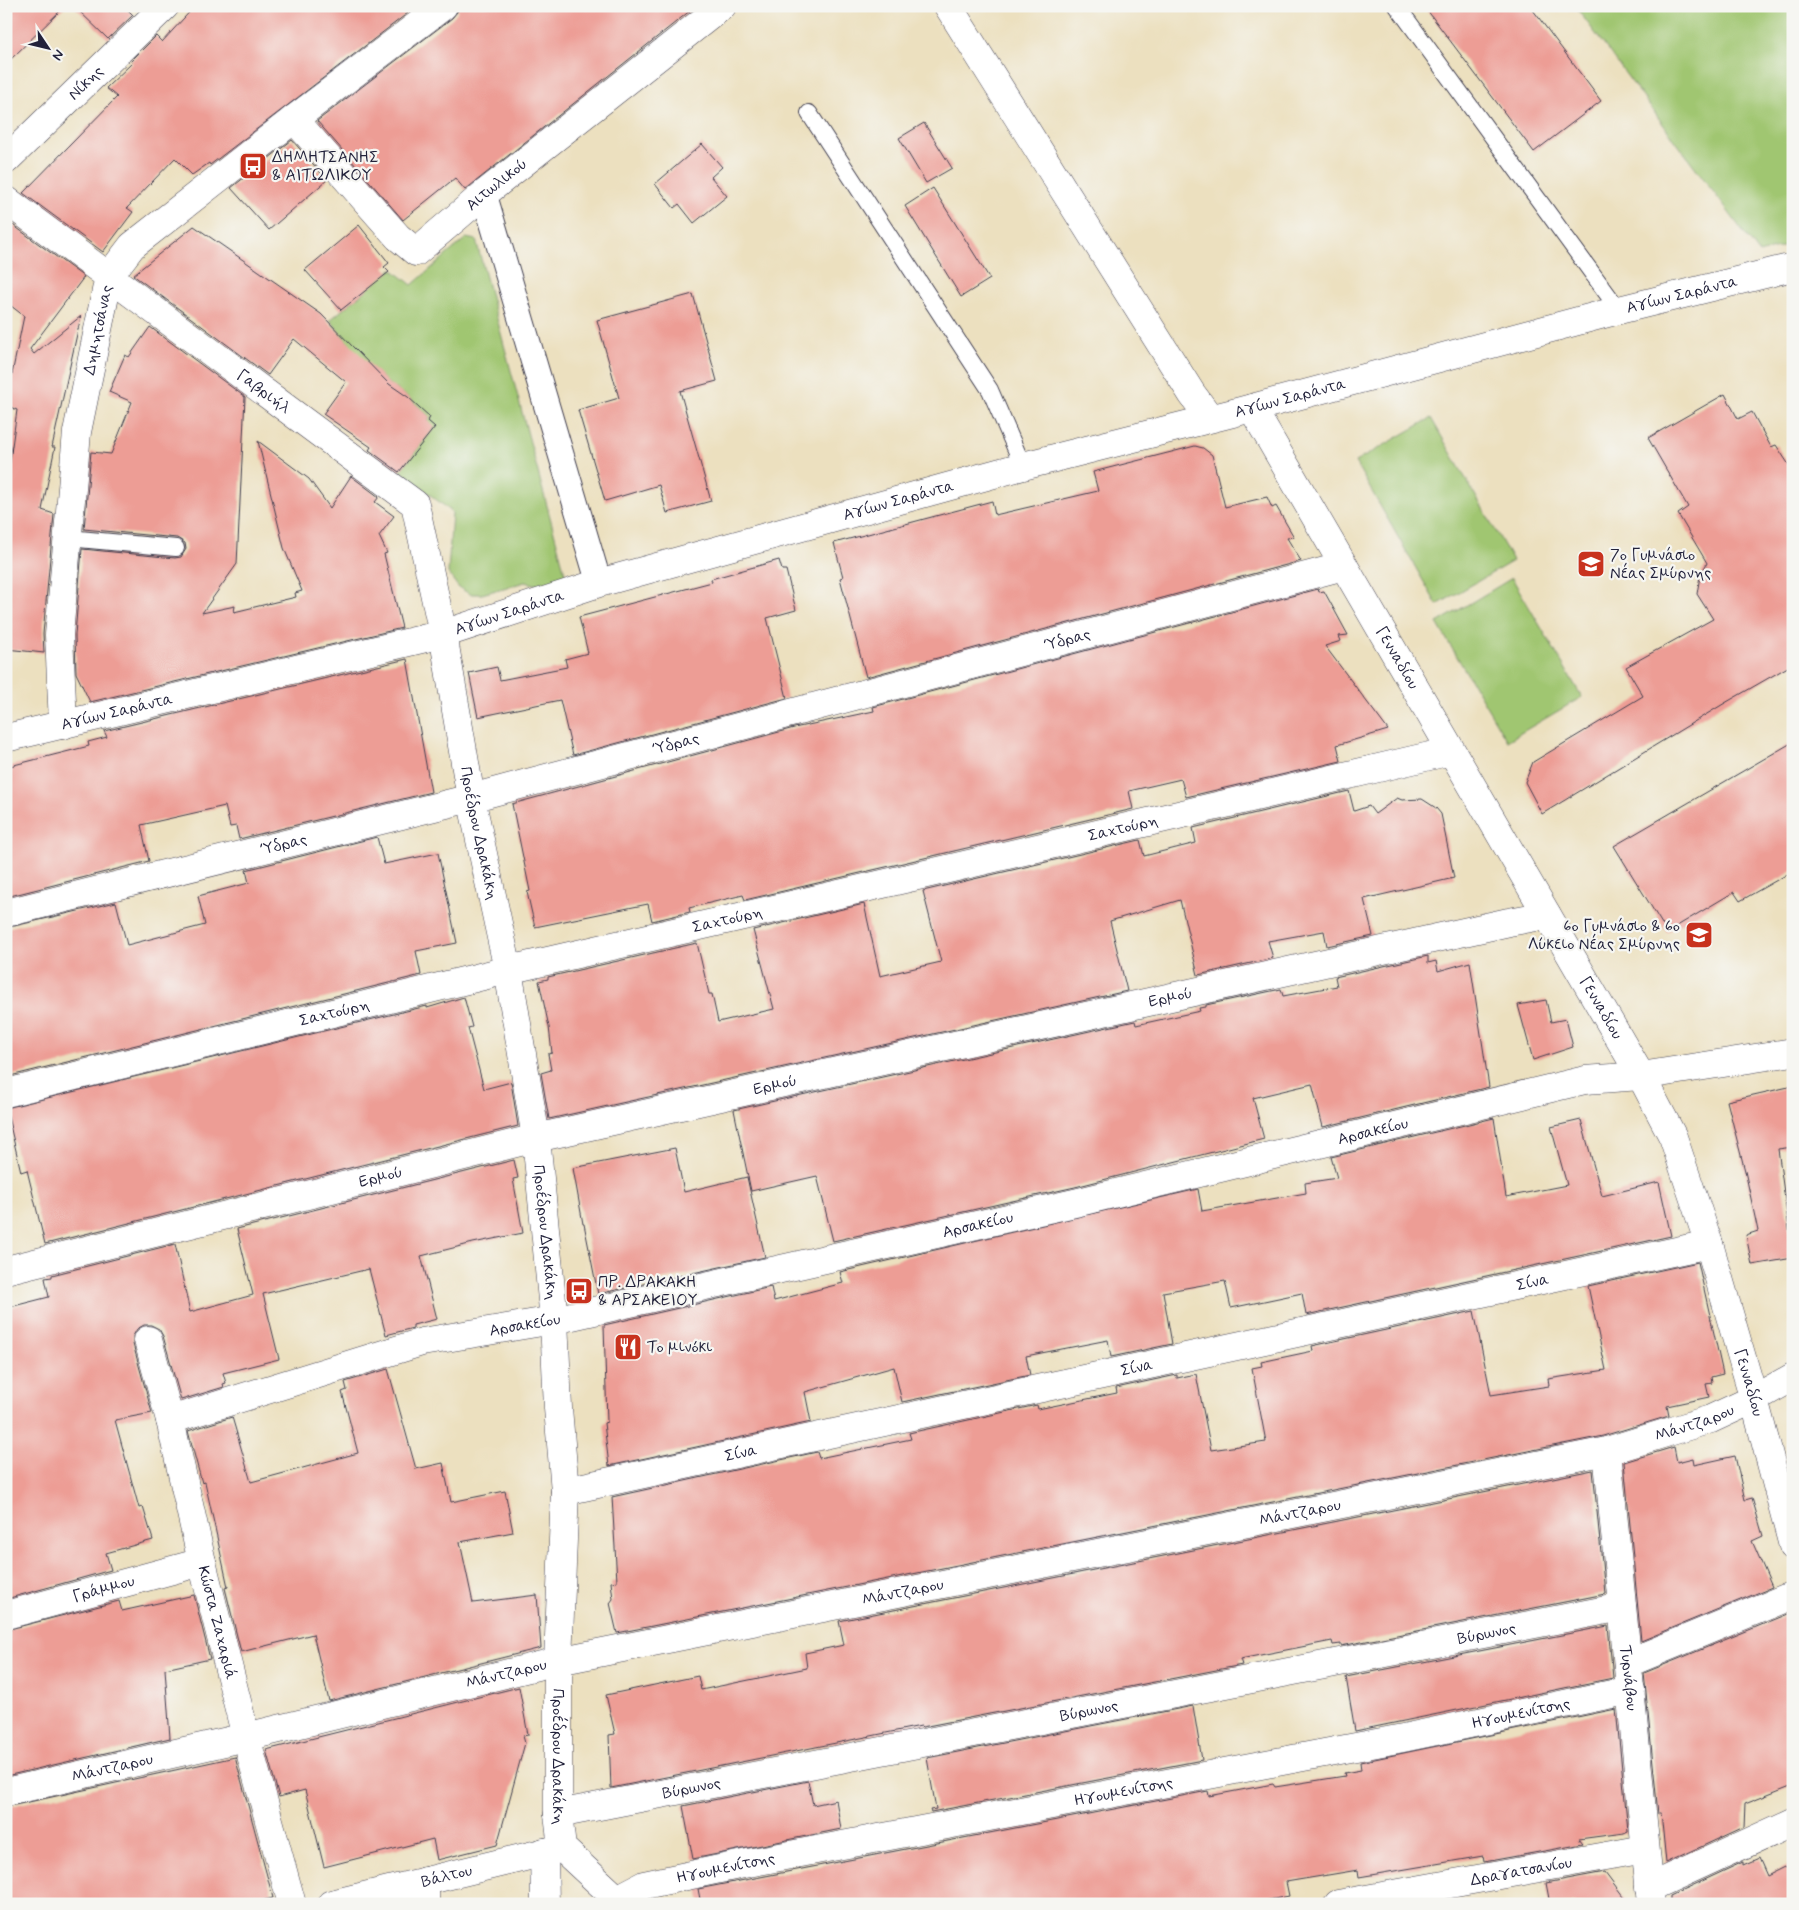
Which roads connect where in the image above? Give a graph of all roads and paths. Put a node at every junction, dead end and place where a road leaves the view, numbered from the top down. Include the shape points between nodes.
1 (165, 6) edge
2 (443, 6) edge
3 (722, 6) edge
4 (948, 6) edge
5 (1396, 6) edge
6 (809, 114) dead end
7 (294, 119) junction
8 (6, 160) edge
9 (484, 194) junction
10 (6, 200) edge
11 (1793, 267) edge
12 (109, 276) junction
13 (1619, 310) junction
14 (1252, 408) junction
15 (1210, 418) junction
16 (1023, 466) junction
17 (68, 538) junction
18 (176, 548) dead end
19 (1344, 566) junction
20 (599, 584) junction
21 (443, 634) junction
22 (63, 725) junction
23 (6, 738) edge
24 (1451, 751) junction
25 (471, 798) junction
26 (6, 913) edge
27 (1548, 915) junction
28 (508, 970) junction
29 (1793, 1052) edge
30 (1641, 1076) junction
31 (6, 1093) edge
32 (536, 1138) junction
33 (1709, 1244) junction
34 (6, 1270) edge
35 (554, 1320) junction
36 (148, 1340) dead end
37 (1793, 1377) edge
38 (1754, 1399) junction
39 (170, 1420) junction
40 (1607, 1451) junction
41 (565, 1492) junction
42 (1793, 1546) edge
43 (202, 1562) junction
44 (1793, 1595) edge
45 (1622, 1607) junction
46 (6, 1615) edge
47 (558, 1661) junction
48 (1628, 1664) junction
49 (1631, 1690) junction
50 (246, 1737) junction
51 (6, 1792) edge
52 (558, 1814) junction
53 (1793, 1822) edge
54 (1645, 1849) junction
55 (553, 1850) junction
56 (425, 1892) edge
57 (1650, 1896) edge
58 (618, 1901) edge
59 (292, 1904) edge
60 (332, 1904) edge
61 (545, 1904) edge
62 (1338, 1904) edge

1 - 8 street, Νίκης
2 - 7 street, Δημητσάνας
3 - 9 street, Αιτωλικού
4 - 15 street
5 - 13 lane
6 - 16 lane via 990,390
7 - 9 street, Αιτωλικού via 398,237 416,252
7 - 12 street, Δημητσάνας via 132,246
9 - 20 street
10 - 12 street, Γαβριήλ
11 - 13 street, Αγίων Σαράντα
12 - 17 street, Δημητσάνας via 77,432
12 - 21 street, Γαβριήλ via 415,504
13 - 14 street, Αγίων Σαράντα
14 - 15 street, Αγίων Σαράντα
14 - 19 street, Γενναδίου
15 - 16 street, Αγίων Σαράντα
16 - 20 street, Αγίων Σαράντα
17 - 18 lane
17 - 22 street, Δημητσάνας via 59,635
19 - 24 street, Γενναδίου
19 - 25 street, Ύδρας
20 - 21 street, Αγίων Σαράντα
21 - 22 street, Αγίων Σαράντα
21 - 25 street, Προέδρου Δρακάκη
22 - 23 street, Αγίων Σαράντα
24 - 27 street, Γενναδίου
24 - 28 street, Σαχτούρη
25 - 26 street, Ύδρας
25 - 28 street, Προέδρου Δρακάκη
27 - 30 street, Γενναδίου
27 - 32 street, Ερμού
28 - 31 street, Σαχτούρη
28 - 32 street, Προέδρου Δρακάκη
29 - 30 street, Αρσακείου
30 - 33 street, Γενναδίου via 1673,1137
30 - 35 street, Αρσακείου via 1585,1080 1079,1202
32 - 34 street, Ερμού
32 - 35 street, Προέδρου Δρακάκη
33 - 38 street, Γενναδίου
33 - 41 street, Σίνα
35 - 39 street, Αρσακείου via 422,1342
35 - 41 street, Προέδρου Δρακάκη
36 - 39 street, Κώστα Ζαχαριά
37 - 38 street, Μάντζαρου
38 - 40 street, Μάντζαρου via 1711,1419
38 - 42 street, Γενναδίου
39 - 43 street, Κώστα Ζαχαριά
40 - 45 street, Τυρνάβου
40 - 47 street, Μάντζαρου
41 - 47 street, Προέδρου Δρακάκη
43 - 46 street, Γράμμου
43 - 50 street, Κώστα Ζαχαριά
44 - 48 street
45 - 48 street, Τυρνάβου
45 - 52 street, Βύρωνος
47 - 50 street, Μάντζαρου
47 - 52 street, Προέδρου Δρακάκη
48 - 49 street, Τυρνάβου
49 - 54 street, Τυρνάβου
49 - 58 street, Ηγουμενίτσης via 1403,1738 748,1862 644,1885
50 - 51 street, Μάντζαρου
50 - 59 street, Κώστα Ζαχαριά
52 - 55 street, Προέδρου Δρακάκη
53 - 57 street
54 - 57 street, Τυρνάβου
54 - 62 street, Δραγατσανίου
55 - 56 street, Βάλτου
55 - 58 street, Προέδρου Δρακάκη
55 - 61 street
56 - 60 street, Βάλτου

